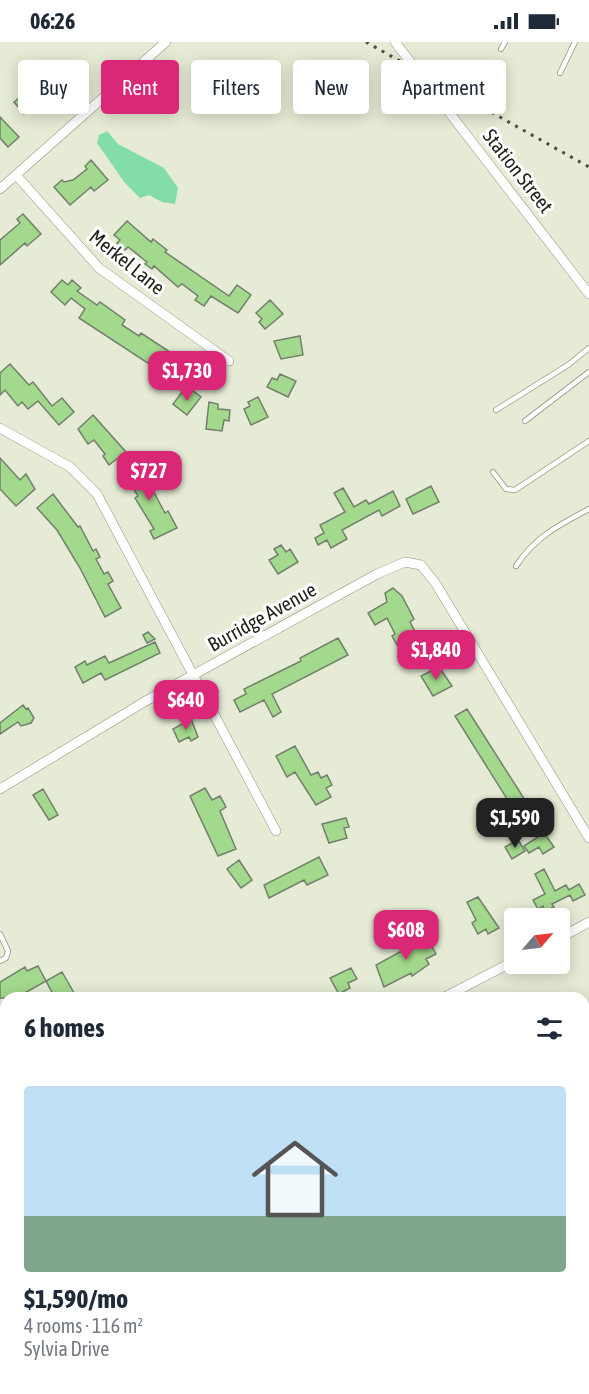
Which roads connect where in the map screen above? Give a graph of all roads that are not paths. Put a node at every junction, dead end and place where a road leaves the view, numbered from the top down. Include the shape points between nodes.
1 (166, 42) edge
2 (395, 42) edge
3 (505, 42) edge
4 (575, 42) edge
5 (501, 49) dead end
6 (560, 73) dead end
7 (16, 175) junction
8 (0, 189) edge
9 (589, 294) edge
10 (589, 348) edge
11 (229, 361) dead end
12 (589, 372) edge
13 (496, 410) dead end
14 (525, 421) dead end
15 (0, 428) edge
16 (589, 441) edge
17 (493, 472) dead end
18 (589, 509) edge
19 (516, 566) dead end
20 (195, 674) junction
21 (0, 789) edge
22 (276, 831) dead end
23 (589, 838) edge
24 (589, 922) edge
25 (570, 932) edge
26 (0, 934) edge
27 (0, 961) edge
28 (504, 966) edge
29 (455, 992) edge

1 - 7 street
2 - 9 street, Station Street
3 - 5 lane
4 - 6 lane
7 - 8 street
7 - 11 street, Merkel Lane via 99,268
10 - 13 lane
12 - 14 lane
15 - 20 street via 70,467 97,494
16 - 17 lane via 515,490 506,489
18 - 19 lane via 547,532
20 - 21 street, Burridge Avenue
20 - 22 street
20 - 23 street, Burridge Avenue via 377,574 405,562 421,565
24 - 25 street
26 - 27 lane via 8,951
28 - 29 street

